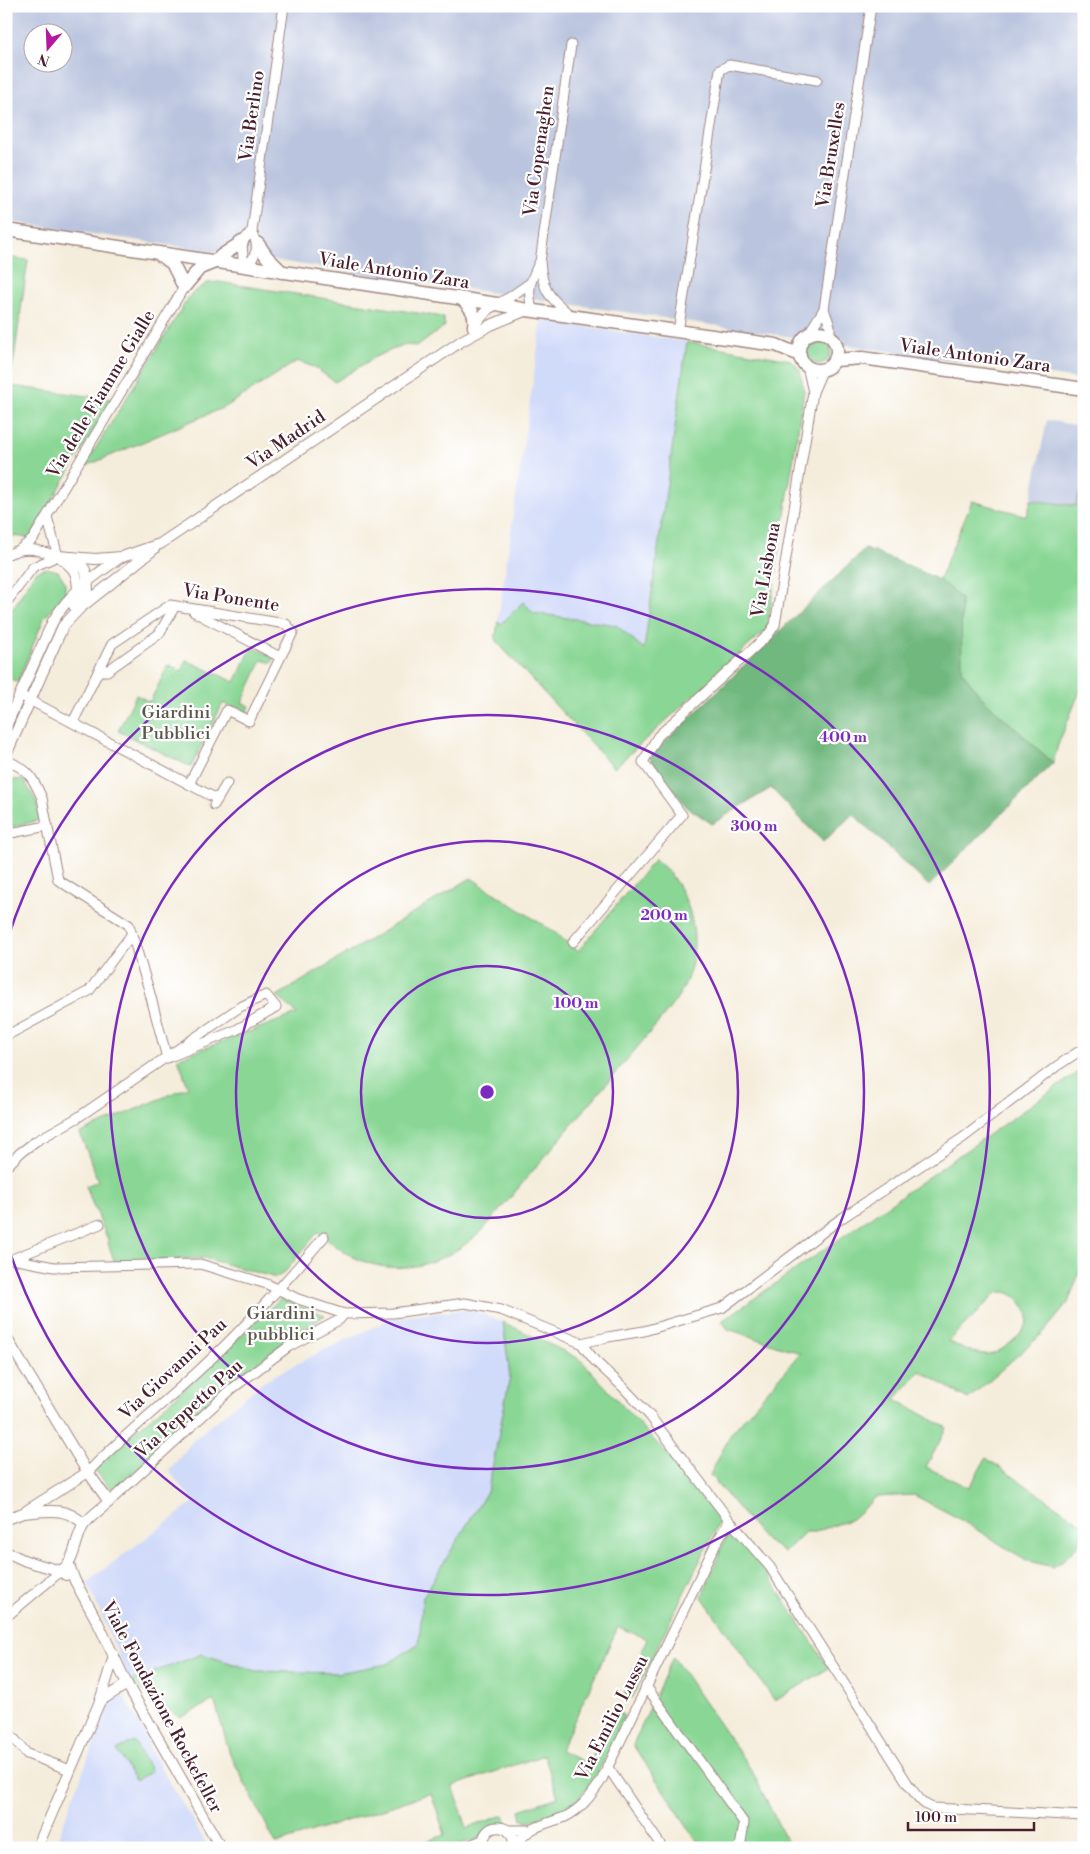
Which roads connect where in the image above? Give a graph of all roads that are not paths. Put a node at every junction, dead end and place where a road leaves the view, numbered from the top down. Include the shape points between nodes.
1 (284, 6) edge
2 (871, 6) edge
3 (571, 45) dead end
4 (817, 80) dead end
5 (6, 230) edge
6 (252, 231) junction
7 (242, 242) junction
8 (258, 244) junction
9 (159, 254) junction
10 (216, 262) junction
11 (540, 262) junction
12 (247, 266) junction
13 (282, 272) junction
14 (530, 283) junction
15 (184, 288) junction
16 (463, 300) junction
17 (497, 304) junction
18 (824, 309) junction
19 (529, 310) junction
20 (571, 316) junction
21 (474, 326) junction
22 (678, 332) junction
23 (804, 339) junction
24 (463, 340) junction
25 (834, 342) junction
26 (776, 345) junction
27 (800, 355) junction
28 (862, 358) junction
29 (835, 360) junction
30 (807, 366) junction
31 (823, 369) junction
32 (1084, 389) edge
33 (813, 392) junction
34 (47, 516) junction
35 (160, 544) junction
36 (20, 549) junction
37 (6, 555) edge
38 (58, 556) junction
39 (122, 557) junction
40 (137, 563) junction
41 (88, 582) junction
42 (78, 589) junction
43 (6, 603) edge
44 (175, 606) junction
45 (187, 608) junction
46 (63, 626) junction
47 (280, 657) junction
48 (99, 671) junction
49 (20, 695) junction
50 (30, 700) junction
51 (73, 722) junction
52 (6, 726) edge
53 (6, 756) edge
54 (6, 760) edge
55 (227, 783) dead end
56 (189, 784) junction
57 (47, 826) junction
58 (6, 834) edge
59 (131, 935) junction
60 (573, 942) dead end
61 (6, 1036) edge
62 (1082, 1049) edge
63 (167, 1058) junction
64 (6, 1167) edge
65 (100, 1224) dead end
66 (324, 1237) dead end
67 (9, 1260) edge
68 (279, 1290) junction
69 (344, 1314) junction
70 (6, 1337) edge
71 (581, 1343) junction
72 (85, 1468) junction
73 (109, 1502) junction
74 (23, 1513) junction
75 (6, 1520) edge
76 (730, 1521) junction
77 (84, 1524) junction
78 (6, 1552) edge
79 (65, 1569) junction
80 (6, 1617) edge
81 (114, 1656) junction
82 (127, 1684) junction
83 (646, 1686) junction
84 (100, 1701) junction
85 (6, 1729) edge
86 (607, 1766) junction
87 (70, 1770) junction
88 (1084, 1816) edge
89 (507, 1830) junction
90 (531, 1830) junction
91 (483, 1844) edge
92 (513, 1847) edge
93 (37, 1848) edge
94 (220, 1848) edge
95 (464, 1848) edge
96 (660, 1848) edge
97 (740, 1848) edge

1 - 6 street, Via Berlino
2 - 18 street, Via Bruxelles
3 - 11 street, Via Copenaghen
4 - 22 street via 729,65 720,70
5 - 9 main road, Viale Antonio Zara
6 - 7 street
6 - 8 street
7 - 10 main road
7 - 12 street
8 - 12 street
8 - 13 main road
9 - 10 main road, Viale Antonio Zara
9 - 15 main road via 172,263
10 - 12 main road, Viale Antonio Zara
10 - 15 main road via 200,268
11 - 14 street, Via Copenaghen
11 - 20 street, Via Copenaghen via 548,294
12 - 13 main road, Viale Antonio Zara
13 - 16 main road, Viale Antonio Zara
14 - 17 street, Via Copenaghen
14 - 19 street, Via Copenaghen
15 - 34 street, Via delle Fiamme Gialle
16 - 17 main road, Viale Antonio Zara
16 - 21 main road via 474,313
17 - 19 main road, Viale Antonio Zara
17 - 21 street, Via Madrid via 488,309
18 - 23 street, Via Bruxelles
18 - 25 street, Via Bruxelles
19 - 20 main road, Viale Antonio Zara
19 - 24 street, Via Madrid
20 - 22 main road, Viale Antonio Zara
21 - 24 street, Via Madrid
22 - 26 main road, Viale Antonio Zara
23 - 25 main road via 819,332
23 - 26 main road, Viale Antonio Zara
23 - 27 main road
24 - 35 street, Via Madrid
25 - 28 main road, Viale Antonio Zara
25 - 29 main road
26 - 27 main road, Viale Antonio Zara
27 - 30 main road
28 - 29 main road, Viale Antonio Zara
28 - 32 main road, Viale Antonio Zara
29 - 31 main road
30 - 31 main road
30 - 33 street, Via Lisbona
31 - 33 street, Via Lisbona
33 - 60 street, Via Lisbona via 775,625 658,736 643,762 682,815
34 - 36 street, Via delle Fiamme Gialle via 33,539
34 - 38 street
35 - 39 street, Via Madrid
35 - 40 street
36 - 37 street
36 - 38 street
38 - 39 street
38 - 41 street via 76,561 85,568
38 - 42 street via 73,568
38 - 43 street via 33,567
39 - 41 street
40 - 41 street via 99,585
40 - 46 street via 80,608
41 - 42 street
41 - 46 street via 88,590 69,612
42 - 49 street via 63,604 53,621
44 - 45 street, Via Ponente
44 - 48 street via 160,634 107,671
44 - 48 street, Via Ponente via 170,605 112,644
45 - 47 street
45 - 47 street, Via Ponente via 286,624 293,632
46 - 50 street
47 - 56 street, Via Ponente via 249,721 227,710
48 - 51 street, Via Ponente
49 - 50 street
49 - 52 street
50 - 51 street
50 - 53 street
51 - 56 street
54 - 57 street via 22,767 32,777 42,798
55 - 56 street via 216,802
57 - 58 street
57 - 59 street via 58,880 128,924
59 - 61 street via 89,991
59 - 63 street
62 - 71 street via 964,1137 839,1220 722,1308 644,1331
63 - 63 street via 240,1007 266,995 276,1007 236,1030
63 - 64 street via 77,1118 36,1141
65 - 67 street
66 - 68 street, Via Giovanni Pau
67 - 68 street via 54,1267 200,1264
68 - 69 street
68 - 72 street, Via Giovanni Pau via 172,1396
69 - 71 street via 388,1314 465,1303 501,1310
69 - 73 street, Via Peppetto Pau via 339,1320 288,1347 233,1388
70 - 72 street
71 - 76 street via 650,1416
72 - 73 street
72 - 74 street
73 - 77 street
74 - 75 street
74 - 77 street via 65,1511
76 - 83 street, Via Emilio Lussu via 717,1541
76 - 88 street via 770,1567 908,1784 928,1806
77 - 79 street
78 - 79 street, Viale Fondazione Rockefeller via 26,1561
79 - 80 street
79 - 81 street, Viale Fondazione Rockefeller via 75,1581
81 - 82 street, Viale Fondazione Rockefeller
81 - 84 street
82 - 84 street
82 - 94 street, Viale Fondazione Rockefeller
83 - 86 street, Via Emilio Lussu
83 - 97 street via 744,1823
84 - 87 street
85 - 87 street via 27,1754
86 - 90 street, Via Emilio Lussu via 601,1781 584,1804 566,1816
86 - 96 street
87 - 93 street
89 - 90 street, Via Emilio Lussu
89 - 91 street via 499,1827 490,1829
89 - 92 street via 513,1837
90 - 92 street, Via Emilio Lussu
91 - 95 street

